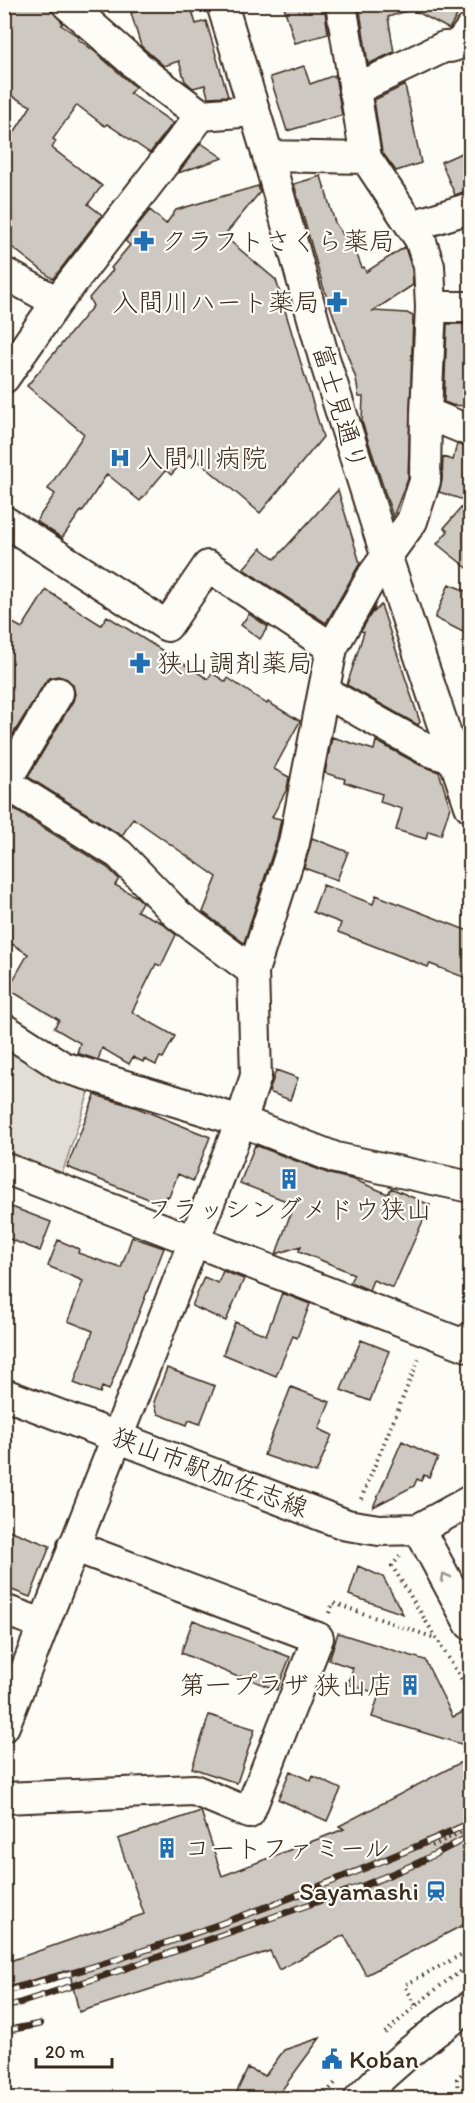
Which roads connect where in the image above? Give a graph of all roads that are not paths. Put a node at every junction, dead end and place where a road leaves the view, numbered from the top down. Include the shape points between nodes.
1 (68, 4) edge
2 (222, 4) edge
3 (341, 4) edge
4 (471, 30) edge
5 (354, 90) junction
6 (254, 111) junction
7 (201, 116) junction
8 (268, 156) junction
9 (366, 158) junction
10 (471, 208) edge
11 (412, 226) junction
12 (4, 273) edge
13 (57, 302) junction
14 (431, 307) junction
15 (471, 307) edge
16 (4, 378) edge
17 (426, 413) junction
18 (471, 431) edge
19 (4, 521) edge
20 (386, 555) junction
21 (332, 648) junction
22 (325, 692) junction
23 (58, 693) dead end
24 (454, 759) junction
25 (5, 782) edge
26 (469, 794) edge
27 (253, 971) junction
28 (4, 1029) edge
29 (241, 1121) junction
30 (4, 1168) edge
31 (471, 1186) edge
32 (193, 1242) junction
33 (471, 1338) edge
34 (4, 1394) edge
35 (118, 1438) junction
36 (471, 1501) edge
37 (419, 1529) junction
38 (73, 1546) junction
39 (4, 1610) edge
40 (44, 1624) junction
41 (471, 1624) edge
42 (4, 1726) edge
43 (4, 1798) edge
44 (471, 2007) edge
45 (360, 2098) edge

1 - 7 street via 150,77
2 - 6 street, 富士見通り
3 - 5 street
4 - 5 street via 462,42
5 - 9 street
6 - 7 street
6 - 8 street, 富士見通り
7 - 13 street
8 - 9 street
8 - 20 street, 富士見通り via 324,358
9 - 11 street
10 - 11 street
11 - 14 street via 429,266
12 - 13 street
13 - 16 street
14 - 15 street
14 - 17 street
17 - 18 street
17 - 20 street via 425,481 412,521
19 - 21 street via 166,626 208,566
20 - 21 street
20 - 24 street, 富士見通り
21 - 22 street
22 - 24 street via 428,750
22 - 27 street via 294,843
23 - 25 street
24 - 26 street, 富士見通り
25 - 27 street via 119,854 178,915
27 - 29 street via 256,1076
28 - 29 street via 63,1067
29 - 31 street via 336,1158
29 - 32 street
30 - 32 street
32 - 33 street via 467,1346
32 - 35 street
34 - 35 street, 狭山市駅加佐志線
35 - 37 street, 狭山市駅加佐志線 via 347,1525 379,1530
35 - 38 street
36 - 37 street
41 -> 37 street
38 - 40 street
38 - 43 street via 318,1638 249,1813 194,1790
39 - 40 street
40 - 42 street
44 - 45 street

